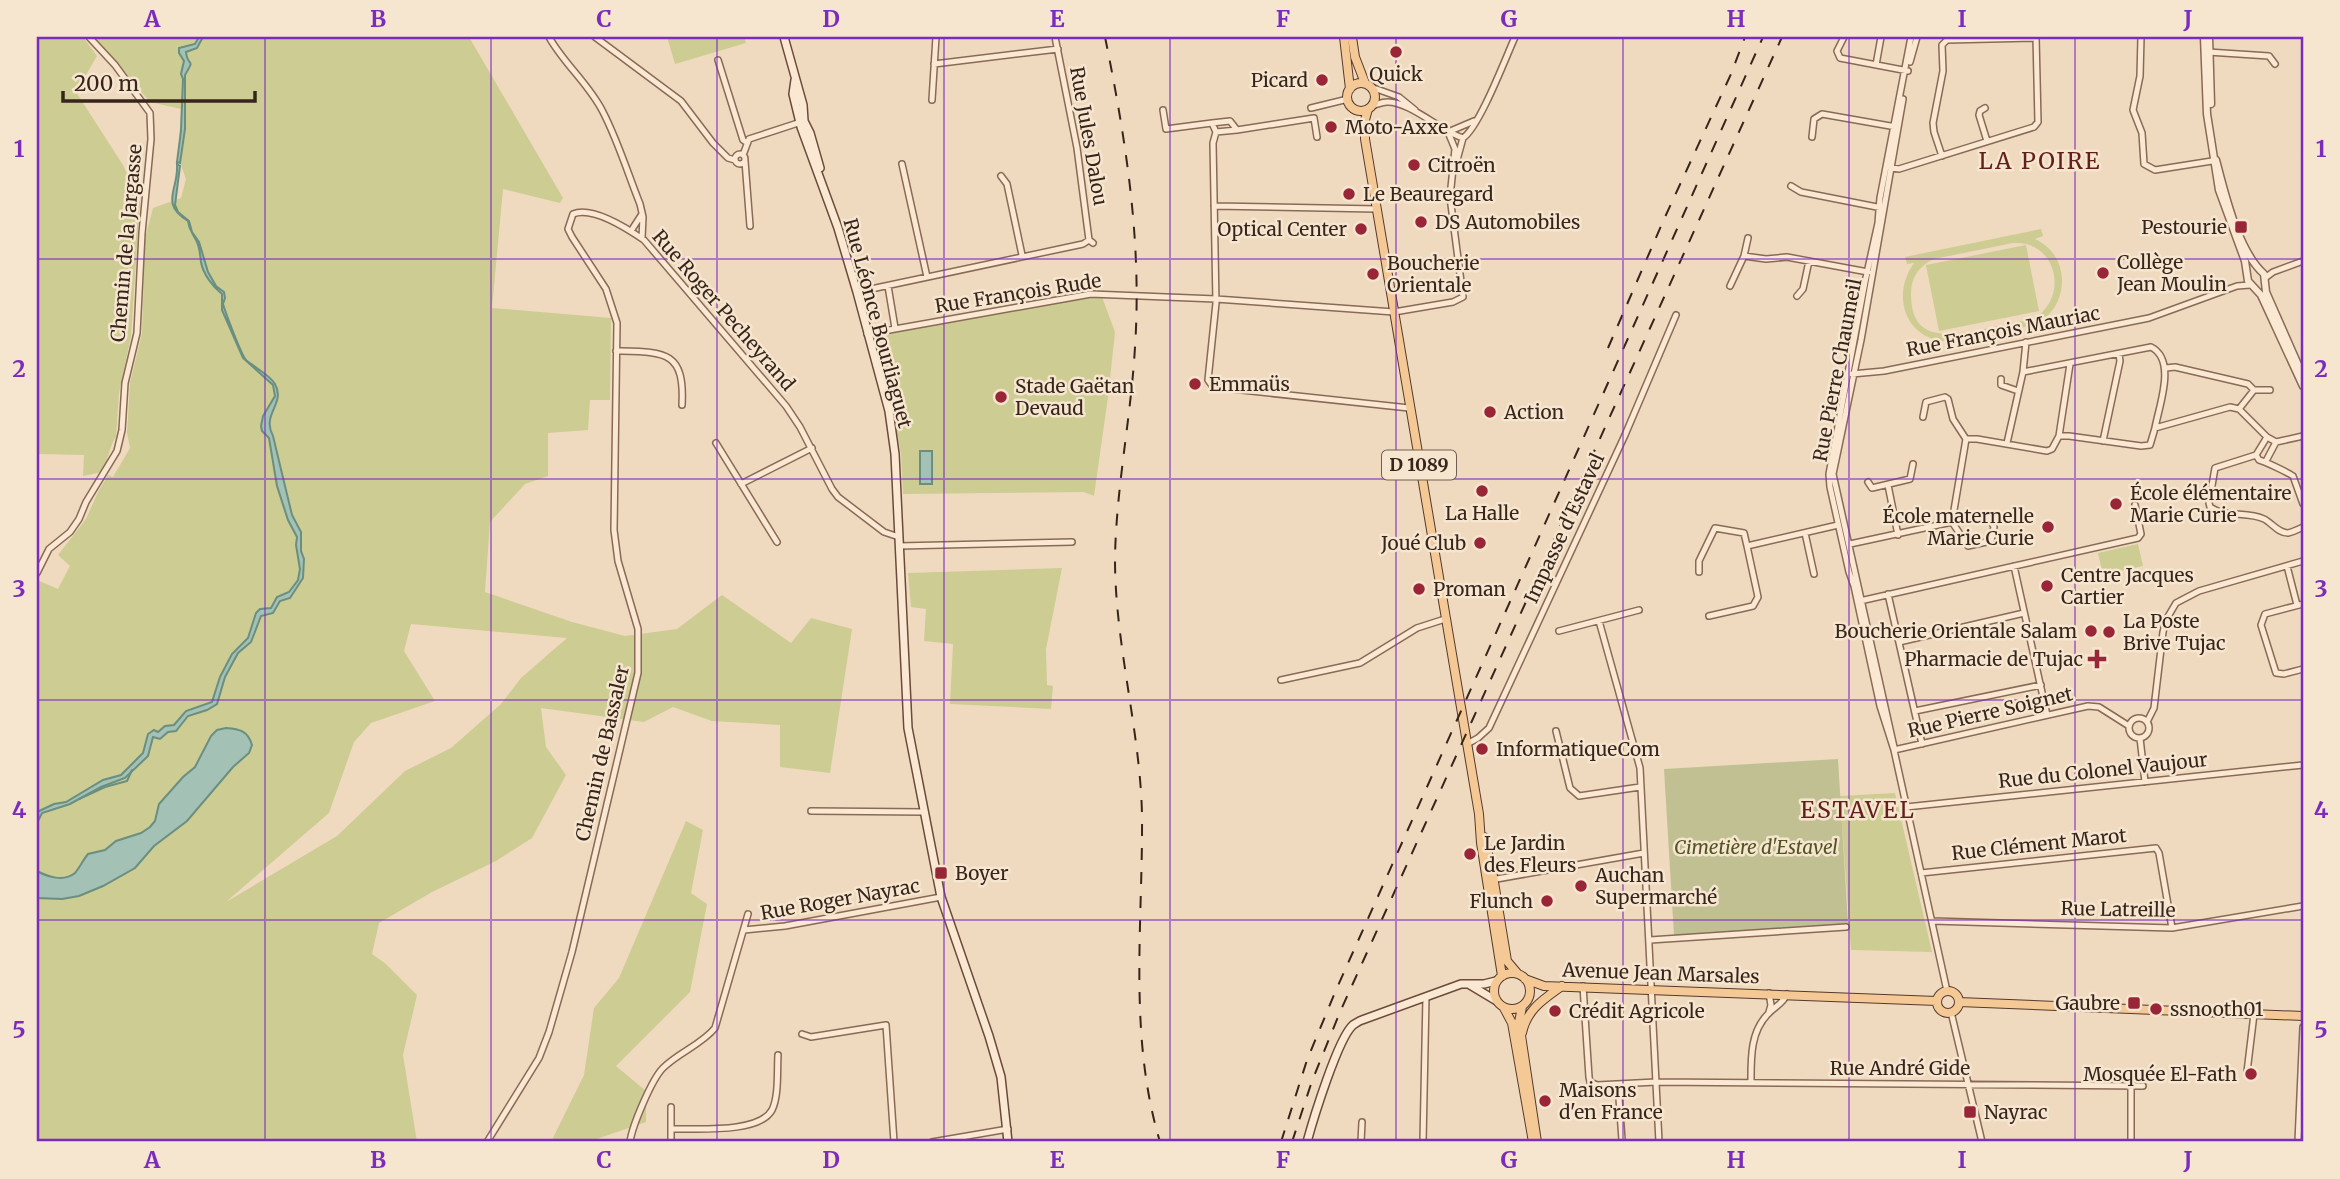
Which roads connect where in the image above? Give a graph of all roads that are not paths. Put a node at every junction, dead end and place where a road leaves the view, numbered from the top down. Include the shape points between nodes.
1 (89, 37) edge
2 (549, 37) edge
3 (595, 37) edge
4 (784, 37) edge
5 (936, 37) edge
6 (1055, 37) edge
7 (1344, 37) edge
8 (1352, 37) edge
9 (1515, 37) edge
10 (1844, 37) edge
11 (1881, 37) edge
12 (1911, 37) edge
13 (1917, 37) edge
14 (2036, 37) edge
15 (2141, 37) edge
16 (2207, 37) edge
17 (1058, 49) junction
18 (2207, 52) junction
19 (718, 60) dead end
20 (934, 64) junction
21 (2275, 64) dead end
22 (1876, 65) junction
23 (1906, 71) junction
24 (1368, 85) junction
25 (1350, 89) junction
26 (932, 100) dead end
27 (1350, 103) junction
28 (1369, 107) junction
29 (1311, 108) dead end
30 (1985, 108) dead end
31 (1163, 110) dead end
32 (1417, 113) junction
33 (802, 121) junction
34 (1212, 123) junction
35 (1896, 127) junction
36 (740, 128) junction
37 (1469, 129) junction
38 (1237, 130) junction
39 (1216, 132) junction
40 (1448, 132) junction
41 (753, 136) junction
42 (1317, 137) dead end
43 (1812, 137) dead end
44 (1365, 139) junction
45 (1462, 141) junction
46 (1987, 141) junction
47 (746, 142) junction
48 (1942, 156) junction
49 (744, 158) junction
50 (736, 161) junction
51 (2213, 161) junction
52 (902, 164) dead end
53 (1888, 167) junction
54 (1454, 170) junction
55 (1001, 176) dead end
56 (747, 178) junction
57 (1791, 186) dead end
58 (1214, 206) junction
59 (1882, 208) junction
60 (1377, 209) junction
61 (642, 214) junction
62 (750, 226) dead end
63 (631, 231) junction
64 (642, 238) junction
65 (1748, 238) dead end
66 (1022, 255) junction
67 (1744, 256) junction
68 (1809, 261) junction
69 (2303, 261) edge
70 (1868, 272) junction
71 (2262, 275) junction
72 (927, 277) junction
73 (2249, 281) junction
74 (887, 286) junction
75 (1730, 286) dead end
76 (857, 292) junction
77 (1797, 296) dead end
78 (1216, 299) junction
79 (1394, 312) junction
80 (1676, 315) dead end
81 (895, 328) junction
82 (867, 334) junction
83 (2026, 342) junction
84 (616, 351) junction
85 (2119, 354) junction
86 (2070, 364) junction
87 (2166, 368) junction
88 (2023, 372) junction
89 (1852, 374) junction
90 (2303, 376) edge
91 (2001, 379) dead end
92 (2303, 385) edge
93 (2255, 390) junction
94 (2270, 390) dead end
95 (2018, 391) junction
96 (682, 405) dead end
97 (1409, 408) junction
98 (2239, 409) junction
99 (1923, 417) dead end
100 (2155, 428) junction
101 (2059, 436) junction
102 (2303, 436) edge
103 (2267, 437) junction
104 (1966, 439) junction
105 (2103, 441) junction
106 (2276, 442) junction
107 (716, 443) dead end
108 (2007, 443) junction
109 (812, 448) junction
110 (2256, 455) junction
111 (2266, 461) junction
112 (1913, 464) dead end
113 (1868, 482) dead end
114 (741, 484) junction
115 (1888, 485) junction
116 (2303, 503) edge
117 (2135, 505) dead end
118 (1989, 517) dead end
119 (1952, 522) junction
120 (1838, 525) junction
121 (2303, 527) edge
122 (1847, 530) junction
123 (1805, 533) junction
124 (1898, 535) junction
125 (899, 541) junction
126 (777, 542) dead end
127 (1072, 542) dead end
128 (1850, 544) junction
129 (1747, 546) junction
130 (1845, 554) junction
131 (2303, 561) edge
132 (2014, 566) junction
133 (2287, 566) junction
134 (1699, 572) dead end
135 (37, 573) edge
136 (1814, 574) dead end
137 (1888, 594) junction
138 (1859, 601) junction
139 (2300, 605) edge
140 (1639, 610) dead end
141 (2024, 612) junction
142 (1709, 616) dead end
143 (1445, 619) junction
144 (1599, 621) junction
145 (1559, 631) dead end
146 (1899, 642) junction
147 (2303, 669) edge
148 (1281, 680) dead end
149 (2040, 685) junction
150 (1915, 711) junction
151 (2047, 715) junction
152 (2147, 722) junction
153 (2129, 726) junction
154 (1556, 731) dead end
155 (2140, 738) junction
156 (1467, 744) junction
157 (1922, 744) junction
158 (1894, 750) junction
159 (2303, 765) edge
160 (2145, 782) junction
161 (1640, 787) junction
162 (1906, 807) junction
163 (811, 811) dead end
164 (925, 813) junction
165 (1644, 853) junction
166 (1921, 873) junction
167 (1490, 880) junction
168 (941, 897) junction
169 (2303, 906) edge
170 (748, 914) dead end
171 (1931, 922) junction
172 (1846, 927) dead end
173 (2172, 928) junction
174 (744, 930) junction
175 (1650, 940) junction
176 (1521, 976) junction
177 (1499, 979) junction
178 (1466, 983) junction
179 (1563, 985) junction
180 (1544, 986) junction
181 (1583, 986) junction
182 (1652, 989) junction
183 (1947, 991) junction
184 (1772, 993) junction
185 (1787, 994) junction
186 (1426, 997) junction
187 (1528, 999) junction
188 (1495, 1000) junction
189 (1937, 1001) junction
190 (1959, 1002) junction
191 (1522, 1007) junction
192 (1504, 1008) junction
193 (1769, 1012) junction
194 (1951, 1012) junction
195 (2254, 1014) junction
196 (2303, 1016) edge
197 (2303, 1027) edge
198 (802, 1034) dead end
199 (1521, 1039) junction
200 (778, 1055) dead end
201 (2247, 1072) dead end
202 (1656, 1082) junction
203 (1751, 1083) junction
204 (1618, 1084) junction
205 (1969, 1084) junction
206 (2131, 1086) junction
207 (2143, 1086) dead end
208 (671, 1107) dead end
209 (1362, 1122) dead end
210 (671, 1129) junction
211 (1008, 1129) junction
212 (1622, 1140) dead end
213 (487, 1142) edge
214 (631, 1142) edge
215 (671, 1142) edge
216 (894, 1142) edge
217 (932, 1142) edge
218 (1009, 1142) edge
219 (1307, 1142) edge
220 (1362, 1142) edge
221 (1423, 1142) edge
222 (1535, 1142) edge
223 (1659, 1142) edge
224 (1982, 1142) edge
225 (2131, 1142) edge
226 (2298, 1142) edge

1 - 135 street, Chemin de la Jargasse via 150,113 138,334 125,383 117,451 79,519 49,549
2 - 61 street via 604,113
3 - 50 street via 681,101 713,143
4 - 33 main road, Rue Léonce Bourliaguet via 803,105
5 - 20 street
6 - 17 street, Rue Jules Dalou
7 - 25 main road
8 - 24 main road
9 - 37 street
10 - 22 street via 1837,51 1840,58
11 - 22 street
12 - 23 street, Rue Pierre Chaumeil
13 - 23 street, Rue Pierre Chaumeil
14 - 46 street via 2038,122
14 - 48 street via 1947,40 1942,45 1943,71 1933,123
15 - 51 street via 2133,110 2144,164 2155,170
16 - 18 street
17 - 20 street
17 - 66 street, Rue Jules Dalou via 1091,242
18 - 21 street via 2269,56
18 - 51 street
18 - 71 street via 2213,145 2230,208
19 - 36 street
20 - 26 street
22 - 23 street
23 - 35 street, Rue Pierre Chaumeil
24 - 25 main road via 1356,84
24 - 28 main road via 1375,99
24 - 32 street via 1398,97
25 - 27 main road
27 - 28 main road via 1363,111
27 - 29 street
27 - 44 main road
28 - 32 street via 1391,101
28 - 44 main road, D 1089
30 - 46 street via 1979,116
31 - 34 street via 1166,129
32 - 40 street
33 - 41 street
33 - 76 main road, Rue Léonce Bourliaguet via 810,133
34 - 38 street via 1230,121
34 - 39 street
35 - 43 street via 1822,114 1814,119
35 - 53 street, Rue Pierre Chaumeil
36 - 41 street
36 - 47 street
37 - 40 street
37 - 45 street
38 - 39 street
38 - 42 street via 1314,118
39 - 58 street
40 - 45 street
40 - 54 street via 1455,149
41 - 47 street
44 - 60 main road, D 1089
45 - 54 street
46 - 48 street
47 - 49 street
48 - 53 street via 1899,169
49 - 50 street via 737,155
49 - 56 street
50 - 56 street
51 - 73 street
52 - 72 street
53 - 59 street, Rue Pierre Chaumeil
54 - 79 street, Rue François Rude via 1450,197 1463,298
55 - 66 street via 1007,184
56 - 62 street
57 - 59 street
58 - 60 street
58 - 78 street
59 - 70 street, Rue Pierre Chaumeil
59 - 89 street, Rue Pierre Chaumeil
60 - 79 main road, D 1089
61 - 63 street
61 - 64 street
63 - 64 street, Rue Roger Pecheyrand
63 - 84 street, Rue Roger Pecheyrand via 584,211 573,214 568,229 613,306
64 - 109 street, Rue Roger Pecheyrand via 778,395
65 - 67 street
66 - 72 street
67 - 68 street
67 - 75 street
68 - 70 street
68 - 77 street
69 - 71 street
70 - 89 street, Rue Pierre Chaumeil
71 - 73 street via 2251,271
71 - 73 street via 2258,287
71 - 90 street
72 - 74 street
73 - 83 street, Rue François Mauriac via 2149,318
73 - 92 street via 2261,295
74 - 76 street
74 - 81 street
76 - 82 main road, Rue Léonce Bourliaguet
78 - 79 street, Rue François Rude
78 - 81 street, Rue François Rude via 1091,294
78 - 97 street via 1208,380 1213,387
79 - 97 main road, D 1089
80 - 156 street, Impasse d'Estavel via 1489,728
81 - 82 street, Rue François Rude
82 - 125 main road, Rue Léonce Bourliaguet via 889,411
83 - 88 street
83 - 89 street, Rue François Mauriac
84 - 96 street via 650,351 670,358 683,381
84 - 213 street, Chemin de Bassaler via 614,530 638,629 638,673 549,1032 539,1059
85 - 86 street
85 - 87 street via 2151,347 2158,350
85 - 105 street
86 - 88 street
86 - 101 street
87 - 93 street via 2248,384
87 - 100 street
88 - 95 street
89 - 120 street, Rue Pierre Chaumeil via 1830,468
89 - 122 street, Rue Pierre Chaumeil via 1834,468
91 - 95 street via 2001,385
93 - 94 street
93 - 98 street
95 - 108 street
97 - 143 main road, D 1089
98 - 100 street via 2230,407
98 - 103 street
99 - 104 street via 1928,400 1945,397
100 - 105 street via 2150,445
101 - 105 street
101 - 108 street via 2047,451
102 - 106 street
103 - 106 street
103 - 110 street
104 - 108 street
104 - 119 street
106 - 111 street
107 - 114 street
109 - 114 street
109 - 125 street, Rue Roger Pecheyrand via 838,497
110 - 111 street
110 - 121 street via 2215,468 2210,508 2264,519 2287,533
111 - 116 street via 2293,476
112 - 115 street via 1910,480
113 - 115 street via 1872,488
114 - 126 street
115 - 124 street
117 - 132 street via 2138,538
118 - 119 street via 1994,527 1992,541 1968,546
119 - 124 street
120 - 122 street
120 - 123 street
120 - 130 street, Rue Pierre Chaumeil
122 - 128 street, Rue Pierre Chaumeil
123 - 129 street
123 - 136 street
124 - 128 street
125 - 127 street
125 - 164 main road, Rue Léonce Bourliaguet via 908,728
128 - 130 street
128 - 138 street, Rue Pierre Chaumeil
129 - 134 street via 1744,533 1715,528 1699,561
129 - 142 street via 1758,597 1753,606
130 - 138 street, Rue Pierre Chaumeil
131 - 133 street
132 - 137 street
132 - 141 street
133 - 139 street
133 - 152 street via 2191,594 2171,609 2162,632 2154,708
137 - 138 street
137 - 146 street
138 - 158 street, Rue Pierre Chaumeil via 1884,723
139 - 147 street via 2265,614 2261,625 2276,673
140 - 144 street
141 - 146 street
141 - 149 street
143 - 148 street via 1417,628 1360,663
143 - 156 main road, D 1089
144 - 145 street
144 - 161 street via 1636,751
146 - 150 street
149 - 150 street
149 - 151 street
150 - 157 street
151 - 153 street, Rue Pierre Soignet via 2094,706
151 - 157 street, Rue Pierre Soignet
152 - 153 street via 2139,717
152 - 155 street via 2147,734
153 - 155 street via 2130,733
154 - 161 street via 1574,793
155 - 160 street
156 - 167 main road, D 1089 via 1488,846
157 - 158 street, Rue Pierre Soignet
158 - 162 street, Rue Pierre Chaumeil
159 - 160 street, Rue du Colonel Vaujour
160 - 162 street, Rue du Colonel Vaujour
161 - 165 street
162 - 166 street, Rue Pierre Chaumeil
163 - 164 street
164 - 168 main road, Rue Léonce Bourliaguet
165 - 167 street
165 - 175 street
166 - 171 street, Rue Pierre Chaumeil
166 - 173 street, Rue Clément Marot via 2151,848 2160,853
167 - 176 main road, D 1089 via 1507,961
167 - 177 main road, D 1089
168 - 174 street, Rue Roger Nayrac
168 - 211 main road, Rue Léonce Bourliaguet via 997,1061
169 - 173 street, Rue Latreille
170 - 174 street, Rue Roger Nayrac
171 - 173 street, Rue Latreille
171 - 183 street, Rue Pierre Chaumeil
172 - 175 street
174 - 214 street, Rue Roger Nayrac via 715,1028 663,1068 635,1122
175 - 182 street
176 - 177 main road via 1508,973
176 - 180 main road, Avenue Jean Marsales
176 - 187 main road via 1530,988
177 - 178 main road
177 - 188 main road via 1493,990
178 - 186 main road
178 - 188 main road
179 - 180 main road, Avenue Jean Marsales
179 - 181 main road, Avenue Jean Marsales
179 - 199 main road via 1531,1011
180 - 187 main road, Avenue Jean Marsales
181 - 182 main road, Avenue Jean Marsales
181 - 204 street, Rue André Gide via 1590,1082
182 - 184 main road, Avenue Jean Marsales
182 - 202 street
183 - 189 main road
183 - 190 main road via 1957,995
184 - 185 main road, Avenue Jean Marsales
184 - 193 street
185 - 189 main road, Avenue Jean Marsales
185 - 193 street
186 - 219 main road via 1353,1025 1340,1047
186 - 221 street
187 - 191 main road
188 - 192 main road
189 - 194 main road via 1941,1010
190 - 194 main road
190 - 195 main road
191 - 192 main road
191 - 199 main road
192 - 222 main road via 1512,1023
193 - 203 street via 1756,1034
194 - 205 street
195 - 196 main road
195 - 201 street
197 - 226 street
198 - 216 street via 811,1037 886,1025
199 - 222 main road
200 - 210 street via 772,1110 764,1119 751,1126
202 - 203 street, Rue André Gide
202 - 204 street, Rue André Gide
202 - 223 street
203 - 205 street, Rue André Gide
204 - 212 street
205 - 206 street, Rue André Gide
205 - 224 street
206 - 207 street, Rue André Gide
206 - 225 street
208 - 210 street
209 - 220 street
210 - 215 street
211 - 217 street
211 - 218 main road, Rue Léonce Bourliaguet

